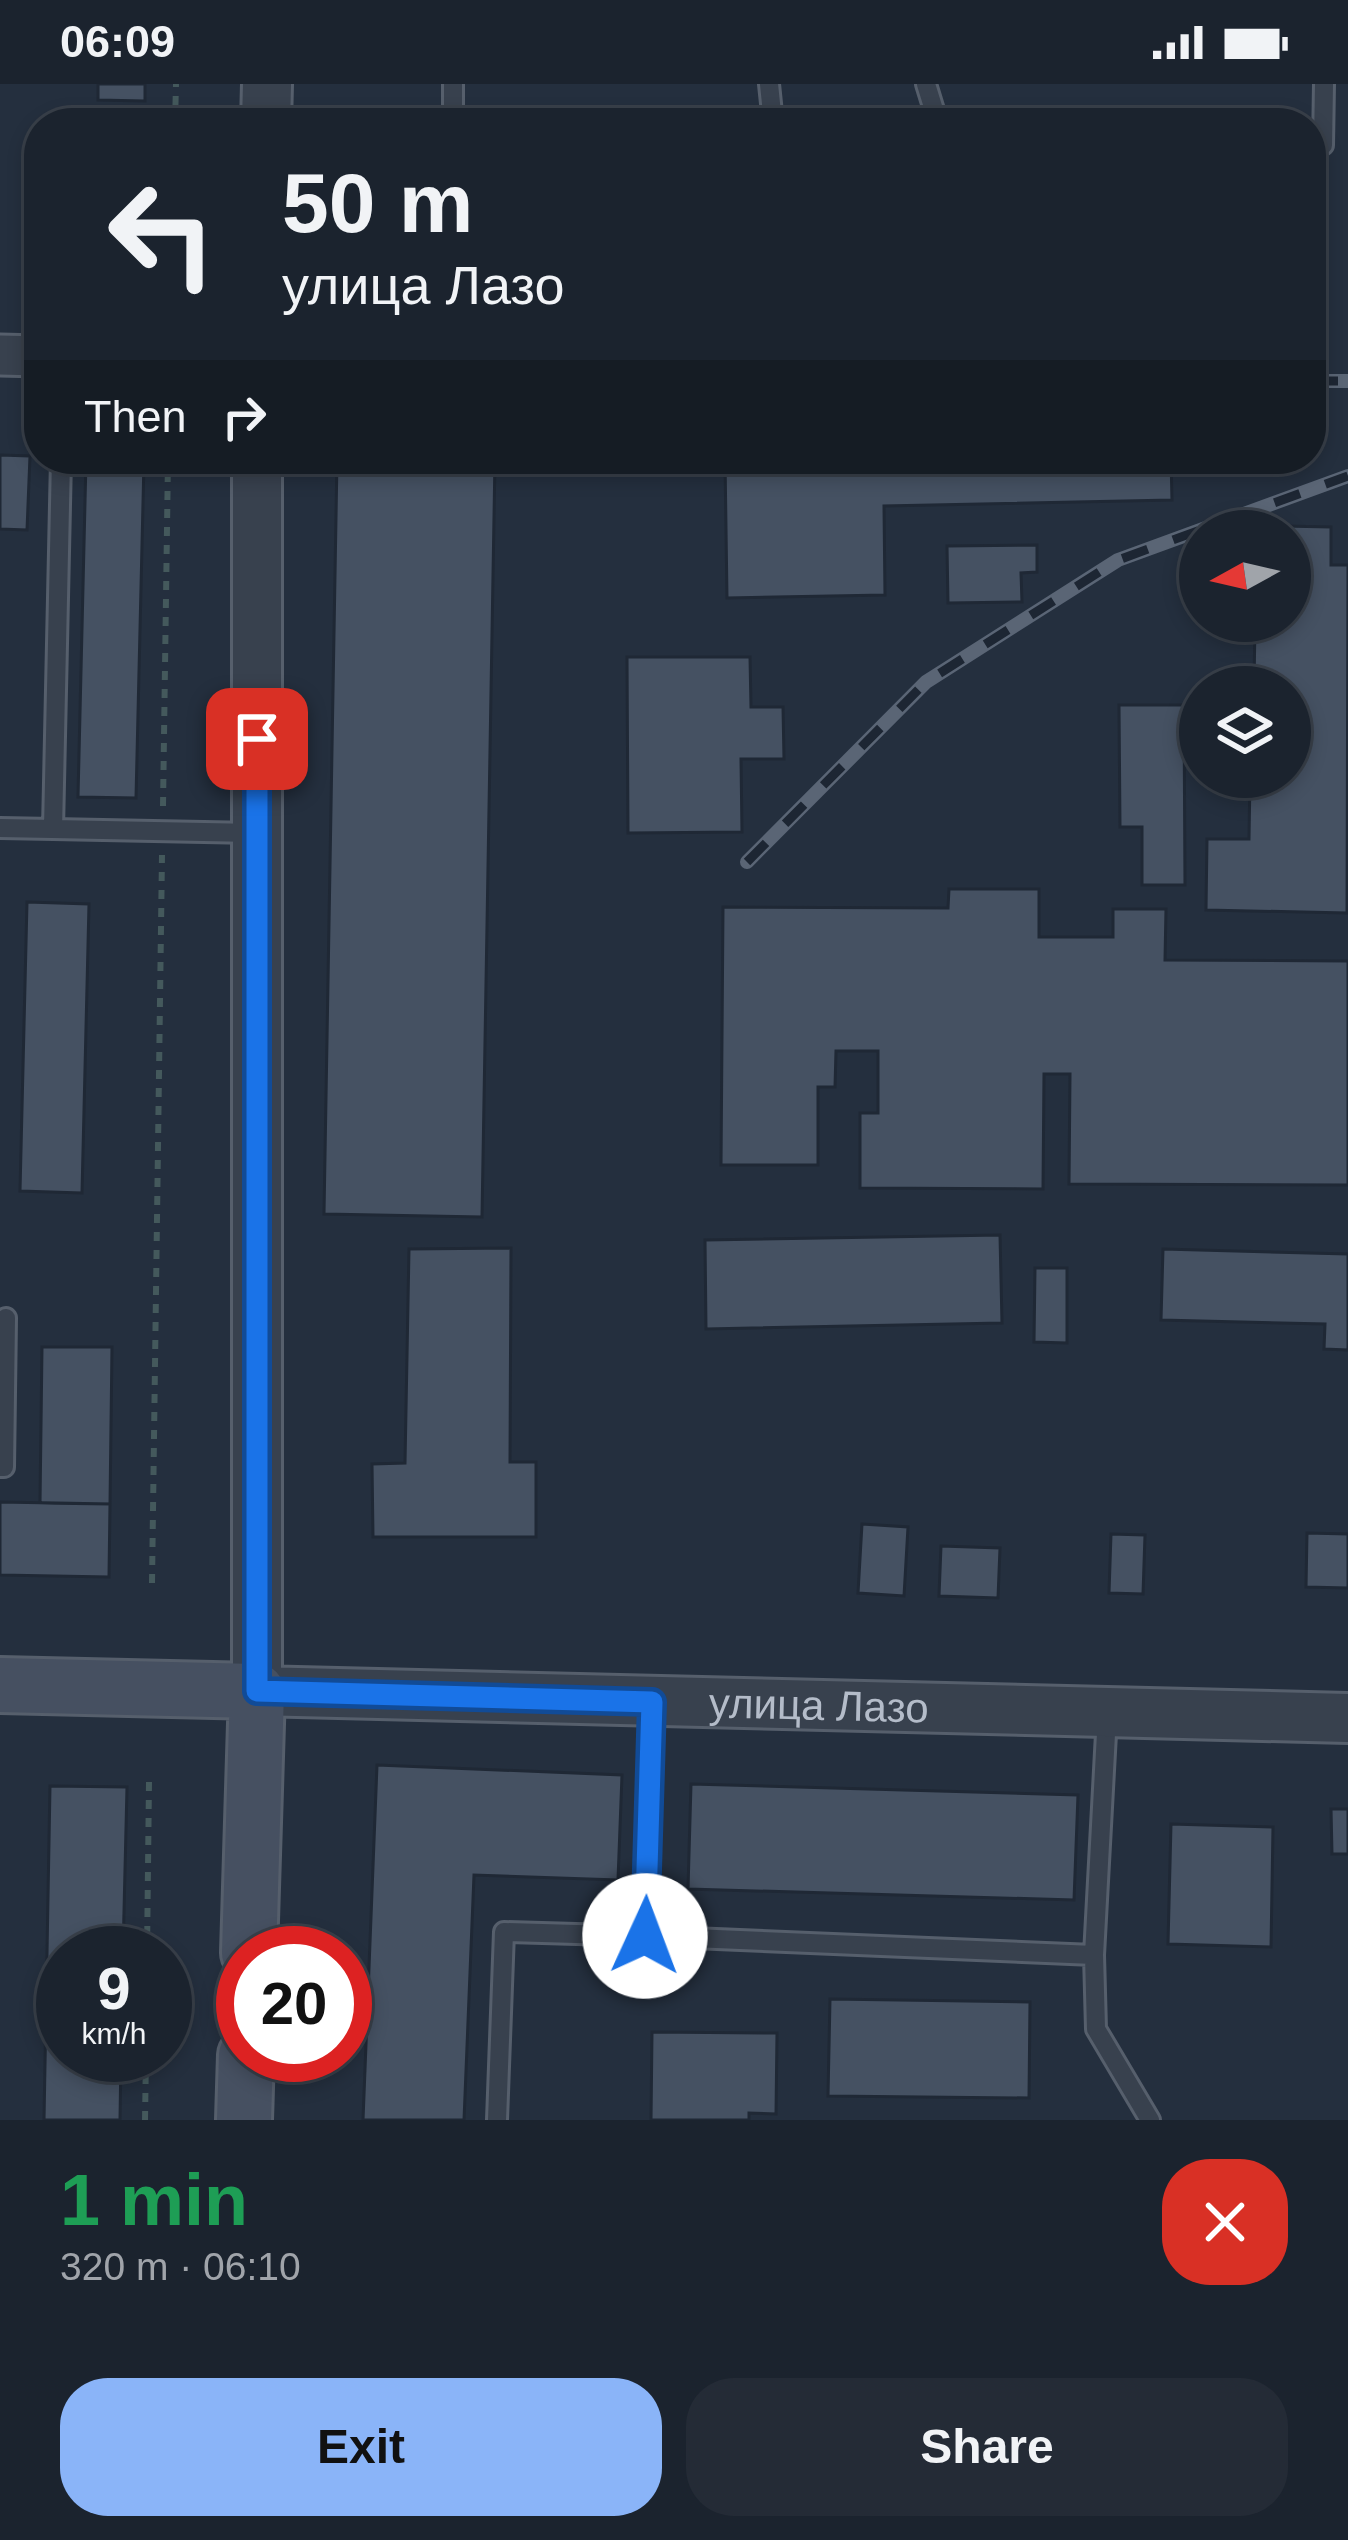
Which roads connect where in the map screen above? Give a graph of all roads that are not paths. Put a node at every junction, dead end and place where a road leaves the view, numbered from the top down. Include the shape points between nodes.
1 (61, 474) edge
2 (257, 474) edge
3 (0, 828) edge
4 (53, 829) junction
5 (257, 833) junction
6 (6, 1318) dead end
7 (0, 1467) edge
8 (0, 1685) edge
9 (257, 1691) junction
10 (652, 1702) junction
11 (1107, 1714) junction
12 (1348, 1718) edge
13 (250, 1926) edge
14 (645, 1936) junction
15 (1094, 1955) junction
16 (245, 2082) edge
17 (244, 2120) edge
18 (497, 2120) edge
19 (1150, 2120) edge

1 - 4 lane
2 - 5 street
3 - 4 lane
4 - 5 lane
5 - 9 street
6 - 7 lane
8 - 9 main road, улица Лазо
9 - 10 street, улица Лазо
9 - 13 main road
10 - 11 street, улица Лазо
10 - 14 lane
11 - 12 street, улица Лазо
11 - 15 lane
14 - 15 lane
14 - 18 lane via 504,1932
15 - 19 lane via 1096,2029
16 - 17 main road

